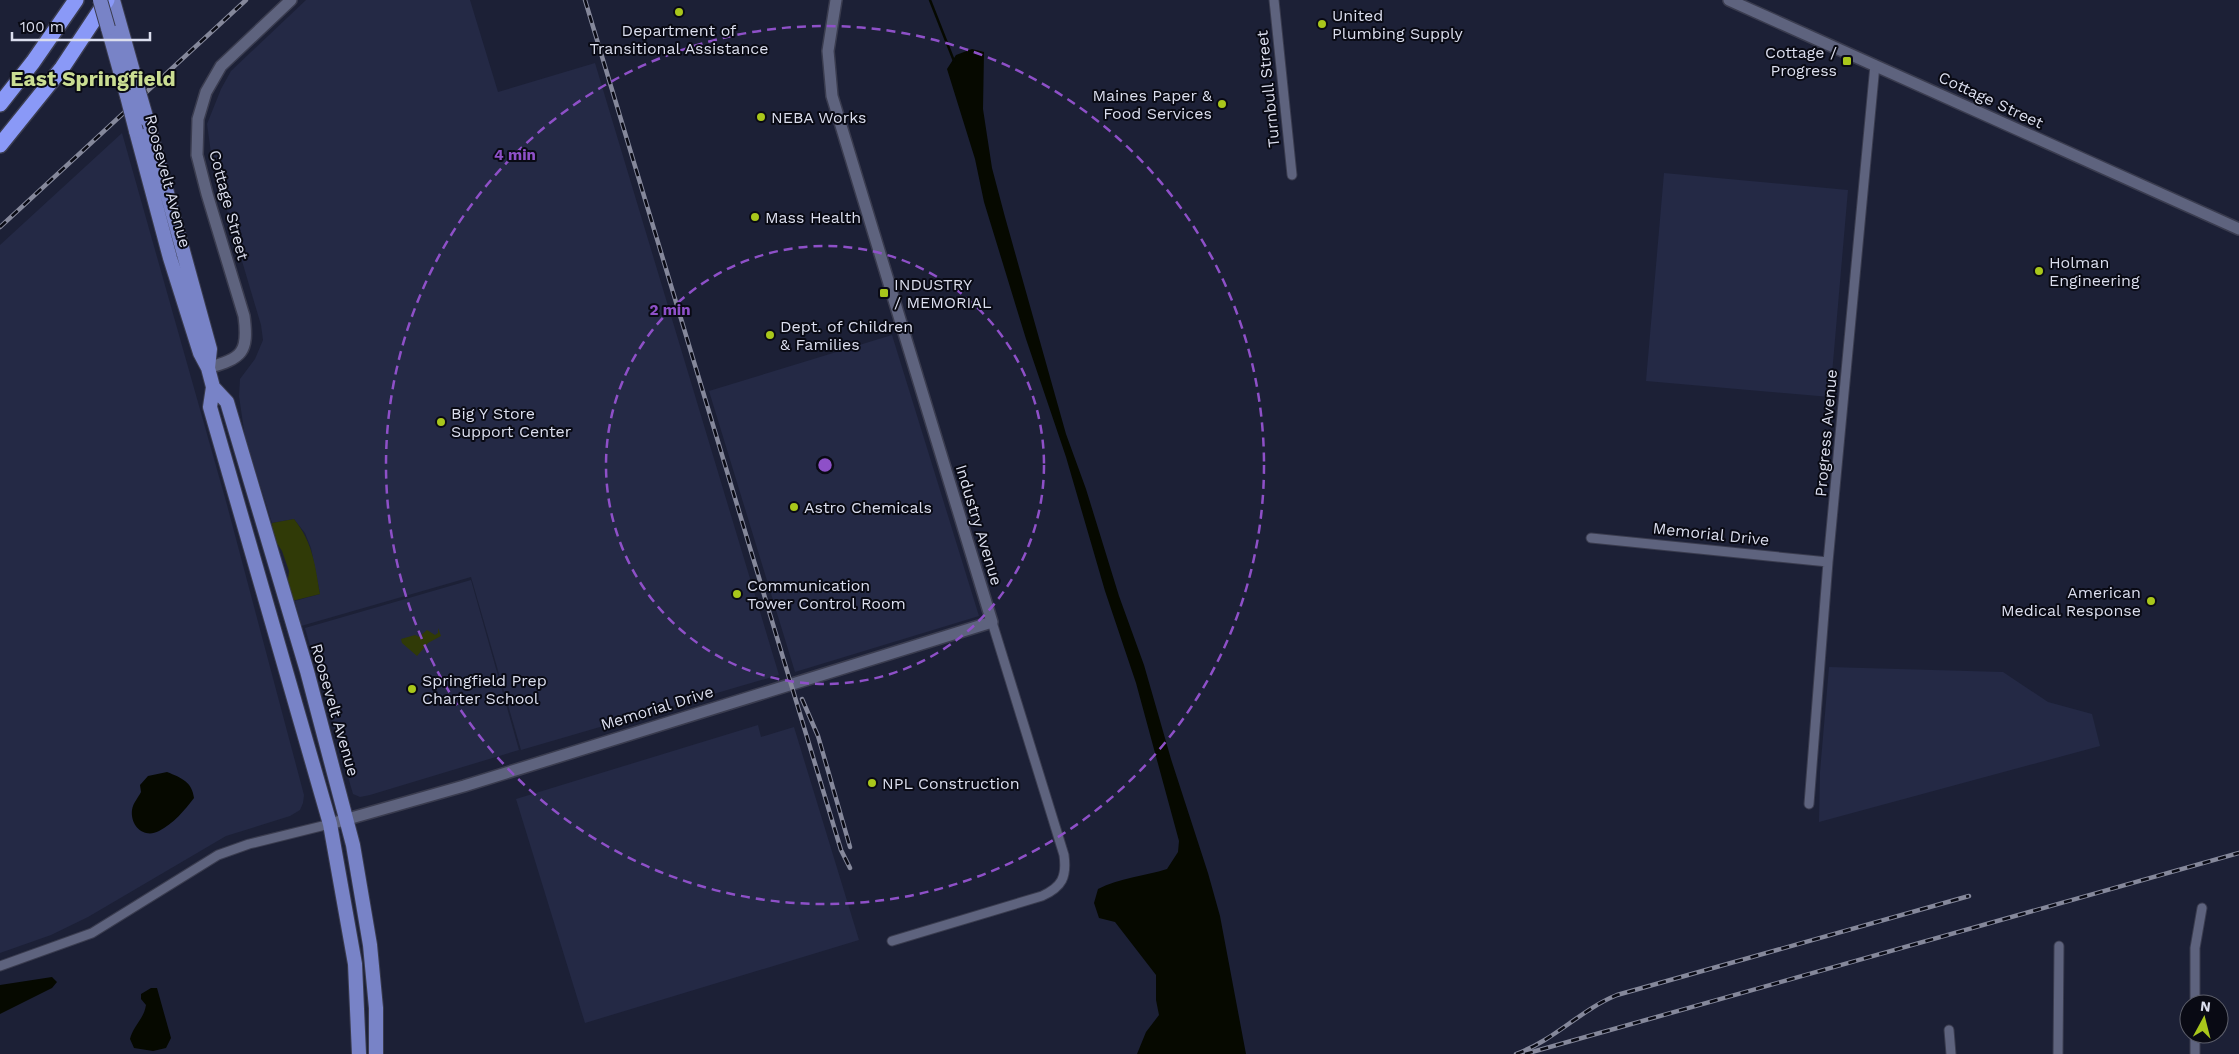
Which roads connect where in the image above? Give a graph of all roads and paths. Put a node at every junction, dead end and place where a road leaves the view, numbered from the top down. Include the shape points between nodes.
1 (76, 0) edge
2 (100, 0) edge
3 (107, 0) edge
4 (113, 0) edge
5 (291, 0) edge
6 (836, 0) edge
7 (1274, 0) edge
8 (1729, 0) edge
9 (114, 28) junction
10 (1875, 64) junction
11 (0, 104) edge
12 (0, 145) edge
13 (1292, 175) dead end
14 (2239, 229) edge
15 (208, 368) junction
16 (213, 387) junction
17 (263, 522) junction
18 (244, 527) junction
19 (1591, 538) dead end
20 (1828, 562) junction
21 (287, 610) junction
22 (269, 615) junction
23 (992, 622) junction
24 (1808, 804) dead end
25 (347, 820) junction
26 (330, 824) junction
27 (2202, 908) dead end
28 (892, 941) dead end
29 (2059, 946) dead end
30 (0, 966) edge
31 (2195, 994) edge
32 (1949, 1030) dead end
33 (359, 1054) edge
34 (376, 1054) edge
35 (1951, 1054) edge
36 (2058, 1054) edge

1 - 11 highway
2 - 9 main road, Roosevelt Avenue, bridge
3 - 12 highway via 62,68
4 - 9 main road, Roosevelt Avenue
5 - 15 street, Cottage Street via 221,66 206,92 198,119 196,155 244,316 246,337 237,357
6 - 23 street, Industry Avenue via 828,51 832,96
7 - 13 street, Turnbull Street
8 - 10 street, Cottage Street
9 - 15 main road, Roosevelt Avenue, bridge via 127,96 170,258
9 - 15 main road, Roosevelt Avenue, bridge via 136,82 210,349
10 - 14 street, Cottage Street
10 - 20 street, Progress Avenue
15 - 16 main road, Roosevelt Avenue
16 - 17 main road, Roosevelt Avenue via 227,402
16 - 18 main road, Roosevelt Avenue via 210,407
17 - 18 main road
17 - 21 main road, Roosevelt Avenue
18 - 22 main road, Roosevelt Avenue
19 - 20 street, Memorial Drive
20 - 24 street, Progress Avenue
21 - 22 main road
21 - 25 main road, Roosevelt Avenue
22 - 26 main road, Roosevelt Avenue
23 - 25 street, Memorial Drive
23 - 28 street, Industry Avenue via 1064,855 1066,866 1063,876 1055,890 1042,896
25 - 26 street, Memorial Drive
25 - 34 main road, Roosevelt Avenue via 370,945 376,1008
26 - 30 street via 218,855 92,933
26 - 33 main road, Roosevelt Avenue via 355,964
27 - 31 street via 2195,948
29 - 36 street
32 - 35 street

